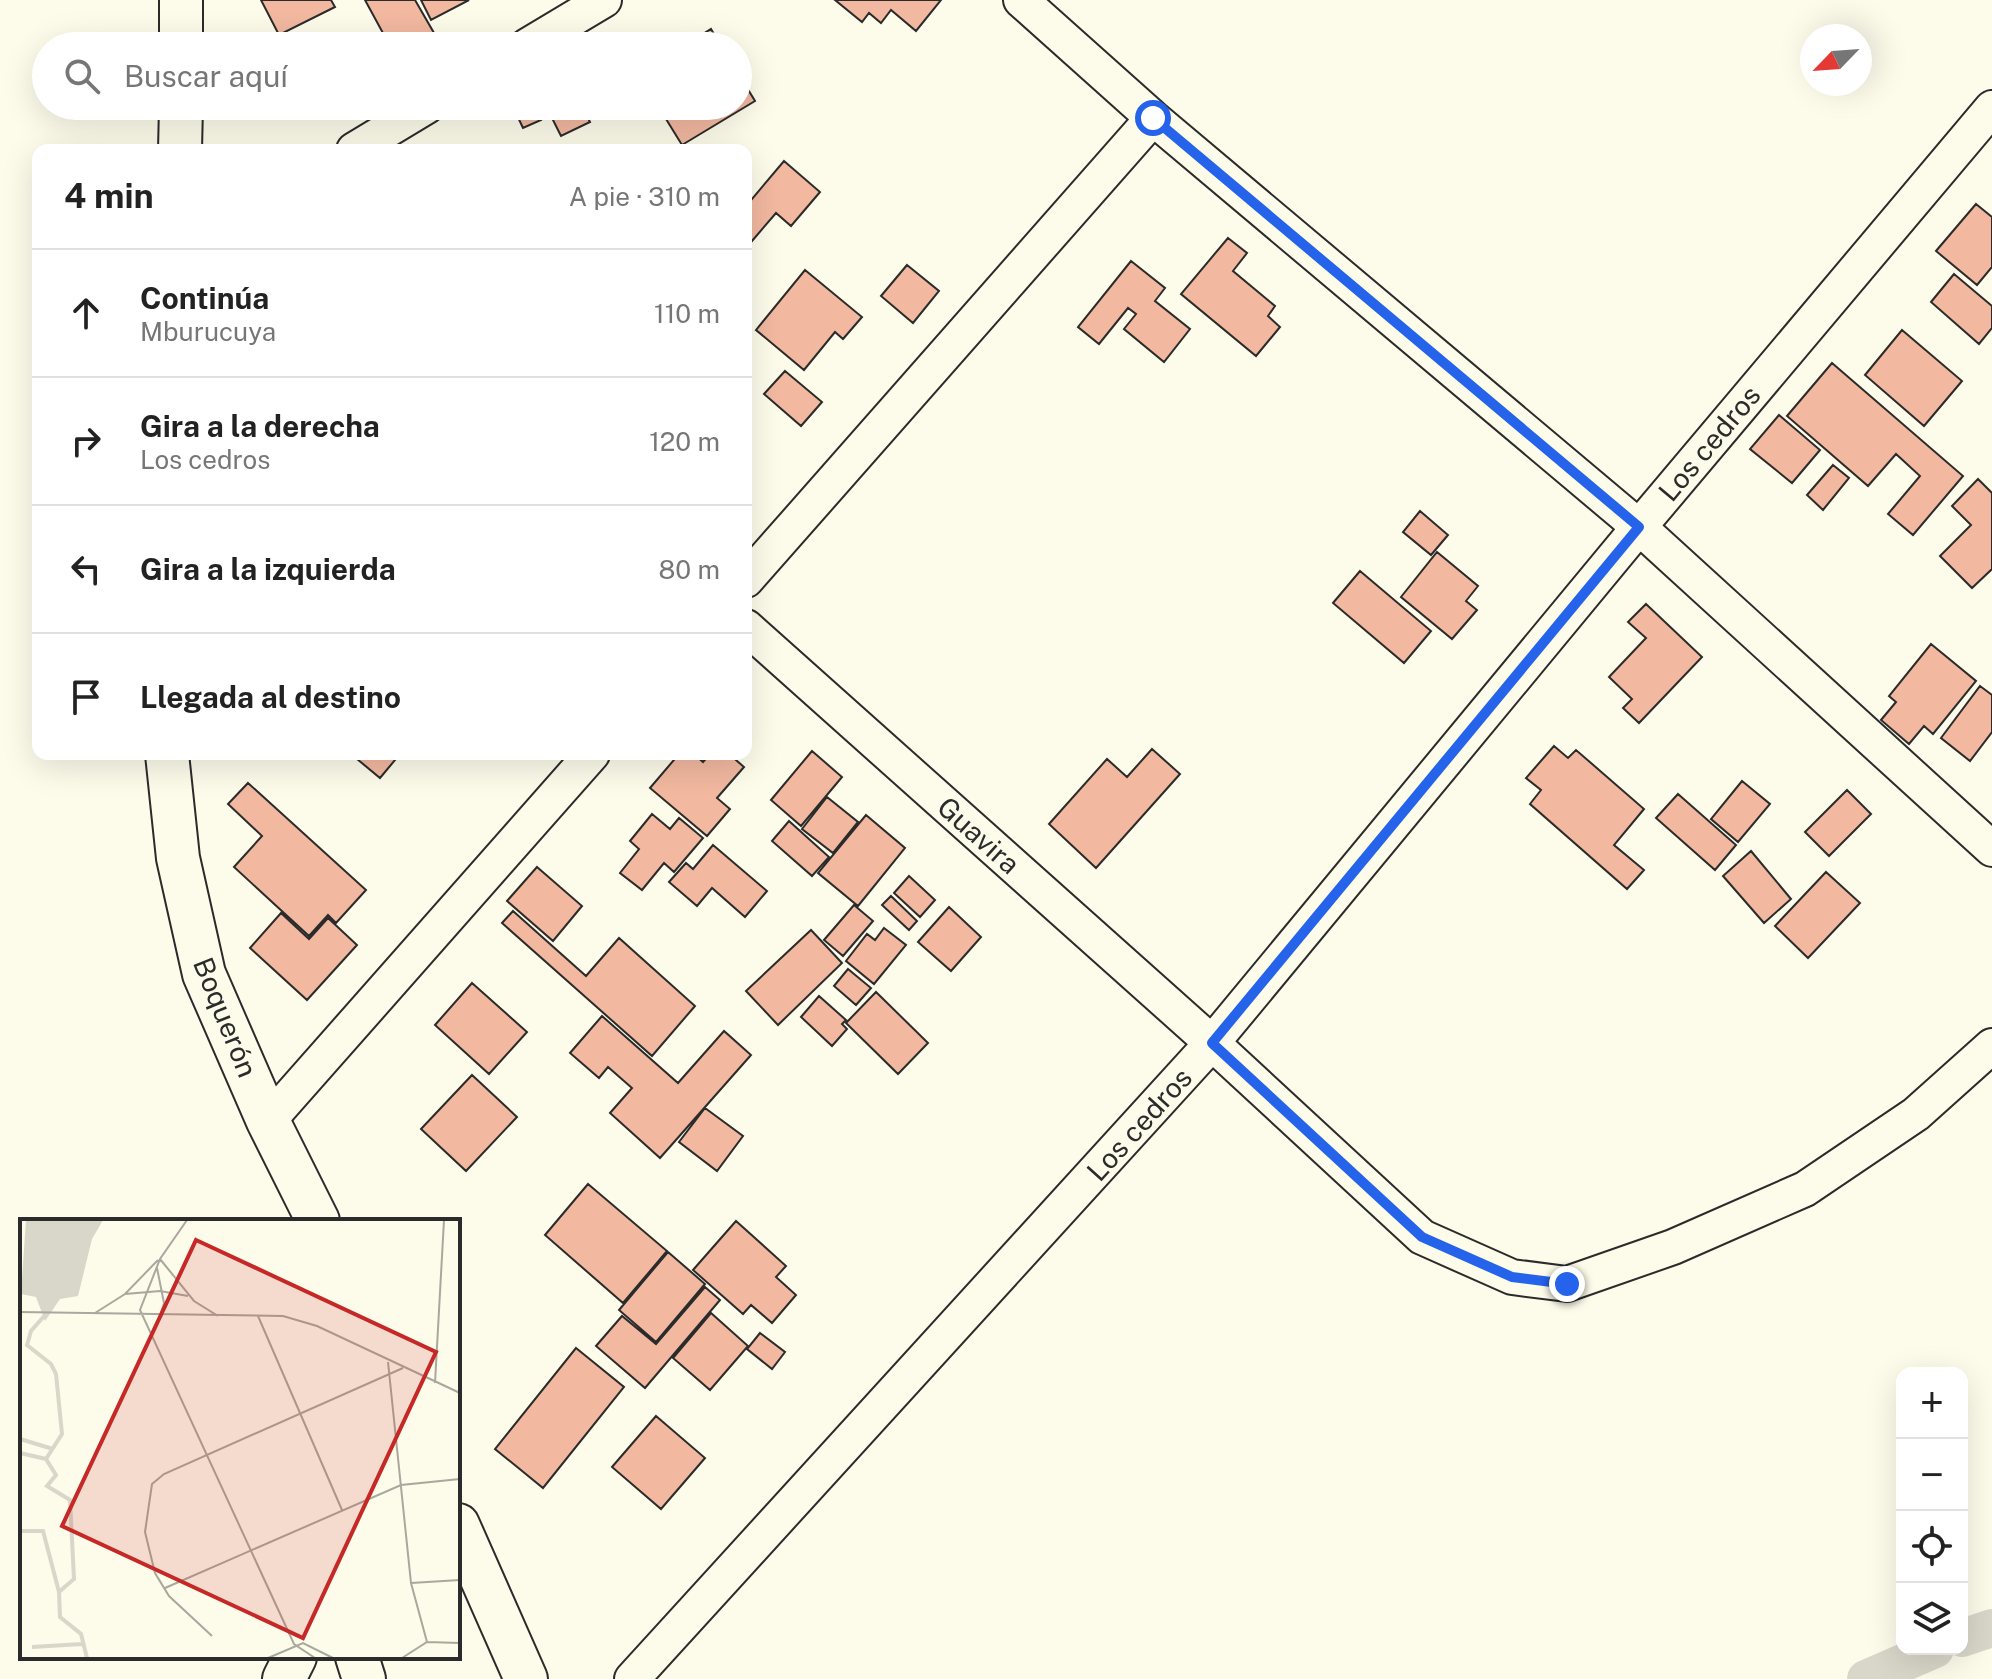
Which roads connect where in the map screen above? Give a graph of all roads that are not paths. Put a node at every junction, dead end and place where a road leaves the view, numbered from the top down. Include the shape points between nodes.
1 (181, 0) edge
2 (604, 0) edge
3 (1021, 0) edge
4 (181, 32) edge
5 (550, 32) edge
6 (1992, 108) edge
7 (1153, 118) junction
8 (181, 120) edge
9 (404, 120) edge
10 (180, 144) edge
11 (364, 144) edge
12 (1639, 527) junction
13 (752, 573) edge
14 (752, 632) edge
15 (168, 760) edge
16 (587, 760) edge
17 (1992, 849) edge
18 (1212, 1043) junction
19 (1992, 1046) edge
20 (268, 1121) junction
21 (317, 1219) edge
22 (460, 1530) edge
23 (294, 1659) edge
24 (358, 1659) edge
25 (284, 1679) edge
26 (364, 1679) edge
27 (526, 1679) edge
28 (632, 1679) edge

1 - 4 street
2 - 5 street
3 - 7 street
6 - 12 street, Los cedros
7 - 12 street
7 - 13 street
8 - 10 street
9 - 11 street
12 - 17 street
12 - 18 street, Los cedros
14 - 18 street, Guavira
15 - 20 street, Boquerón via 178,858 204,974
16 - 20 street
18 - 19 street, Guavira via 1422,1237 1512,1277 1567,1284 1673,1247 1805,1189 1916,1114
18 - 28 street, Los cedros
20 - 21 street, Boquerón
22 - 27 street
23 - 25 street
24 - 26 street

